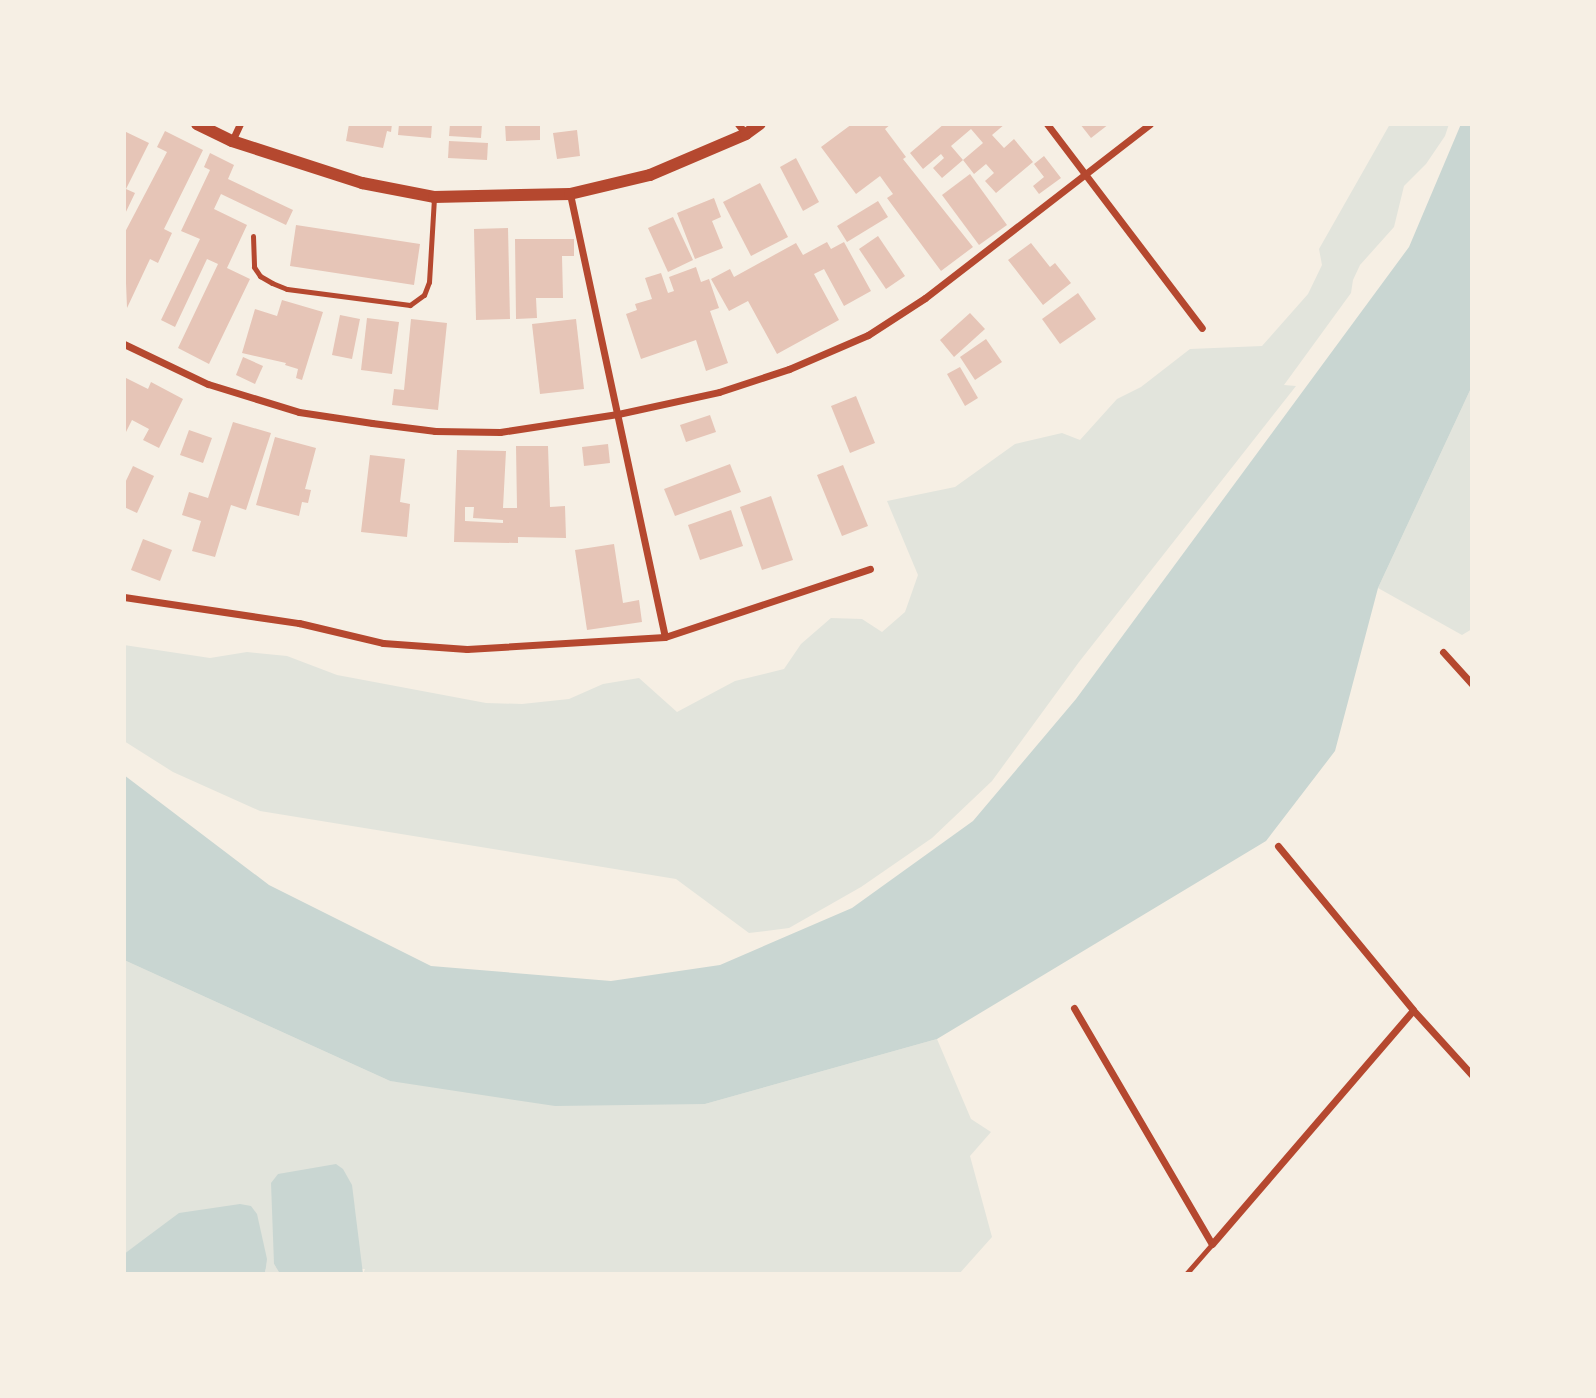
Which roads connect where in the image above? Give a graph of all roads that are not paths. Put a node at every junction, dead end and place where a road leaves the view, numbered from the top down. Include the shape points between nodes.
1 (197, 124) edge
2 (240, 124) edge
3 (760, 124) edge
4 (1047, 124) edge
5 (1150, 124) edge
6 (742, 129) edge
7 (232, 141) junction
8 (1087, 174) junction
9 (570, 194) junction
10 (434, 197) junction
11 (253, 236) dead end
12 (1202, 328) dead end
13 (124, 344) edge
14 (618, 414) junction
15 (870, 569) dead end
16 (124, 597) edge
17 (665, 638) junction
18 (1443, 652) dead end
19 (1472, 684) edge
20 (1278, 846) dead end
21 (1074, 1008) dead end
22 (1413, 1010) junction
23 (1472, 1075) edge
24 (1212, 1244) junction
25 (1186, 1274) edge

1 - 7 street
2 - 7 street
3 - 6 street
4 - 8 street
5 - 8 street
6 - 9 street via 650,175
7 - 10 street via 362,183
8 - 12 street
8 - 14 street via 925,298 868,335 789,369 719,392
9 - 10 street
9 - 14 street
10 - 11 lane via 429,282 424,295 410,305 287,289 272,283 254,267
13 - 14 street via 208,384 299,412 372,423 435,431 500,432
14 - 17 street
15 - 17 street
16 - 17 street via 299,623 383,643 467,649
18 - 19 street
20 - 22 street
21 - 24 street
22 - 23 street
22 - 24 street
24 - 25 lane

